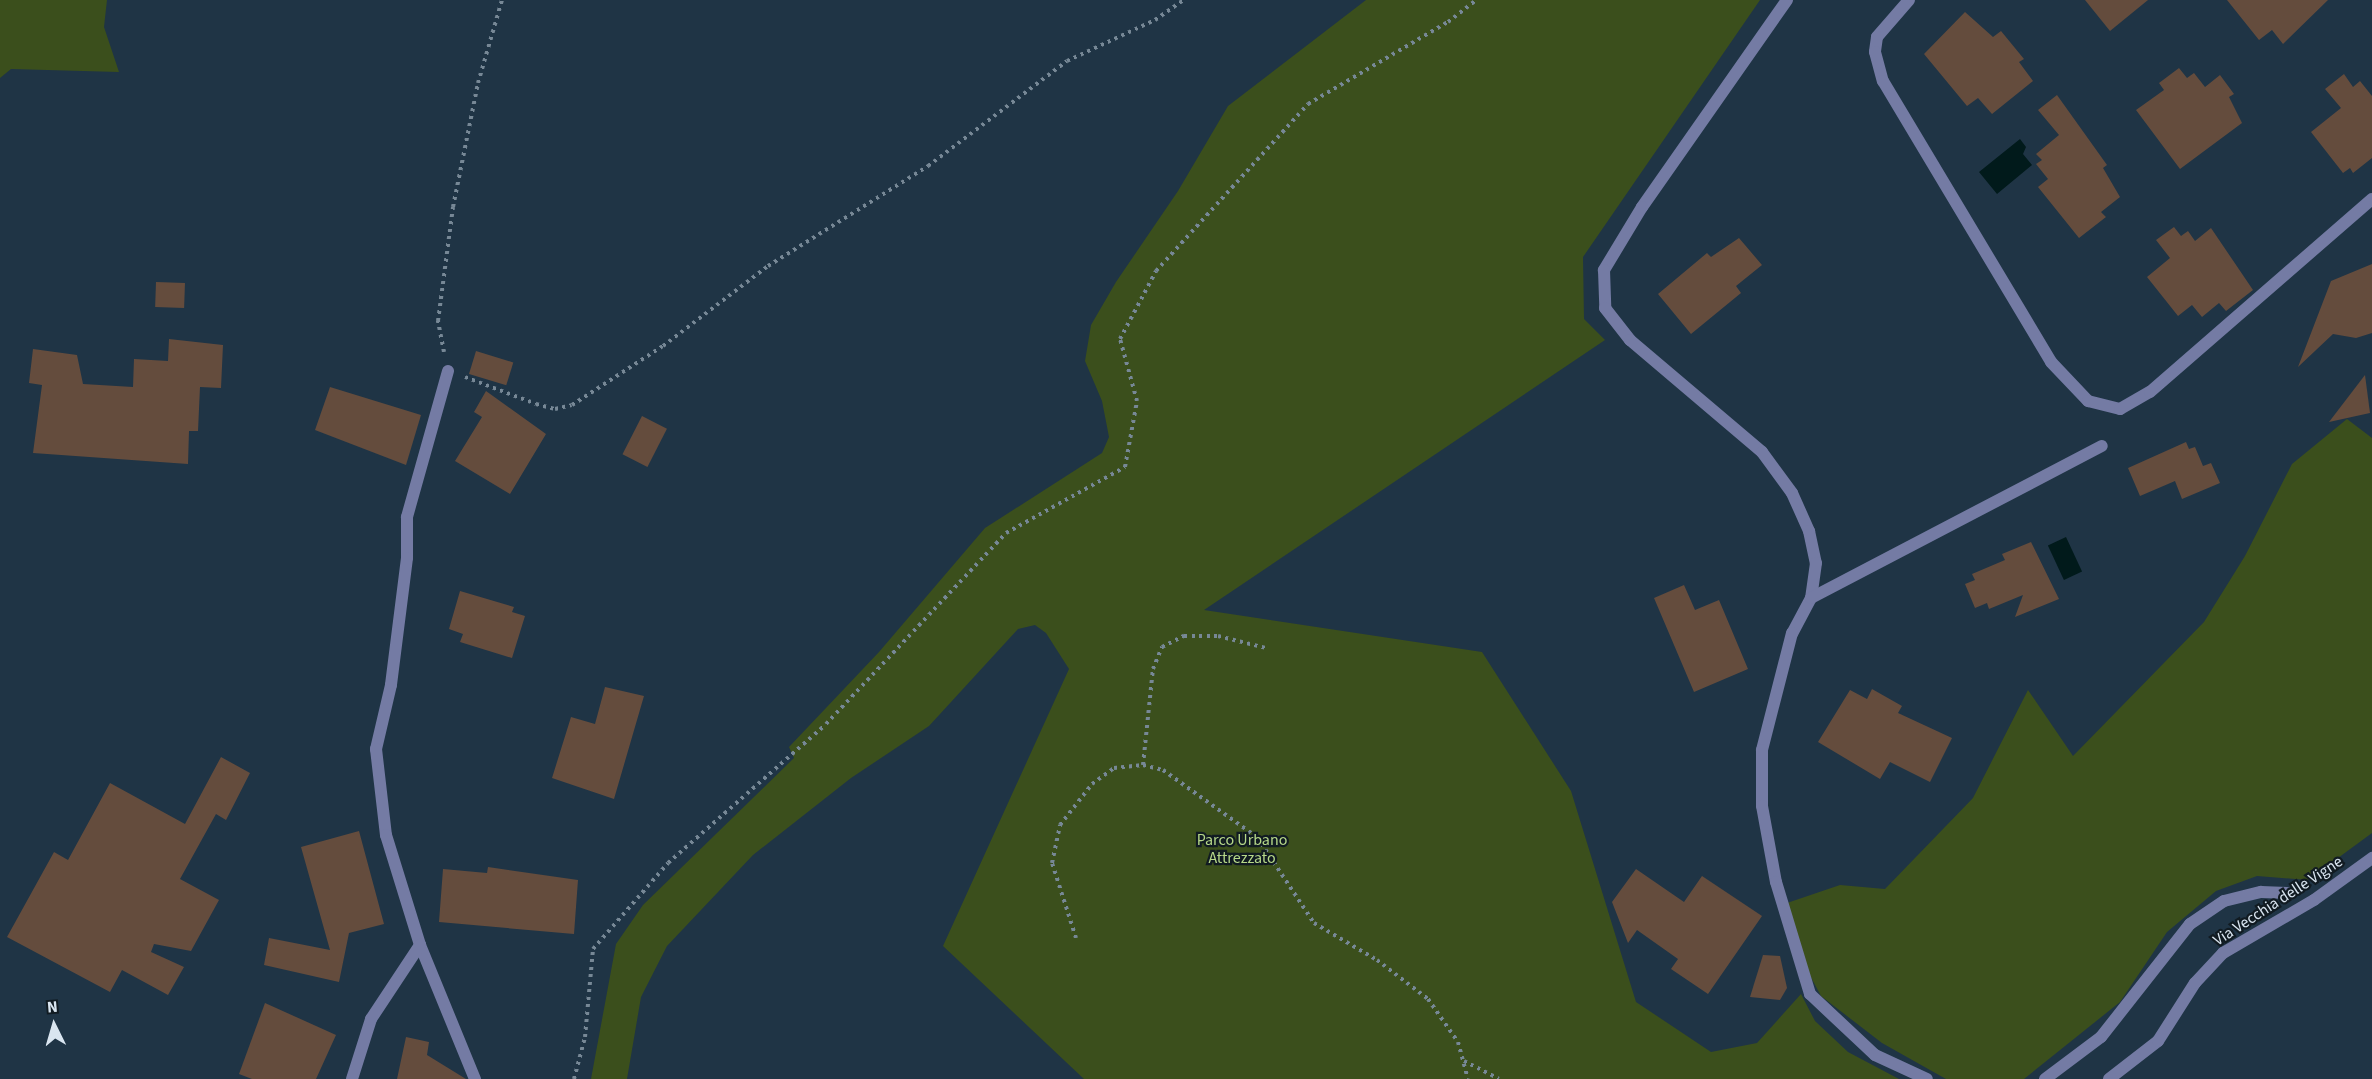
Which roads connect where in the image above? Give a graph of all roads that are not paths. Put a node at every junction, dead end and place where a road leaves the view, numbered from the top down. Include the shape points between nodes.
1 (1787, 0) edge
2 (1909, 0) edge
3 (2372, 199) edge
4 (448, 371) road end
5 (2102, 446) dead end
6 (1811, 598) junction
7 (2372, 858) edge
8 (2287, 893) dead end
9 (420, 945) junction
10 (352, 1079) edge
11 (475, 1079) edge
12 (1927, 1079) edge
13 (2045, 1079) edge
14 (2109, 1079) edge

1 - 6 street via 1648,198 1604,270 1605,308 1630,340 1762,452 1792,493 1809,531 1816,563
2 - 3 street via 1877,37 1875,52 1883,81 2051,362 2088,401 2120,409 2150,392
4 - 9 street via 407,517 407,558 391,685 376,749 386,835
5 - 6 street
6 - 12 street via 1792,633 1762,750 1762,806 1776,882 1810,994 1875,1055
7 - 14 street, Via Vecchia delle Vigne via 2314,900 2223,953 2195,983 2158,1041
8 - 13 street via 2261,892 2224,901 2190,924 2101,1037
9 - 10 street via 371,1019
9 - 11 street

